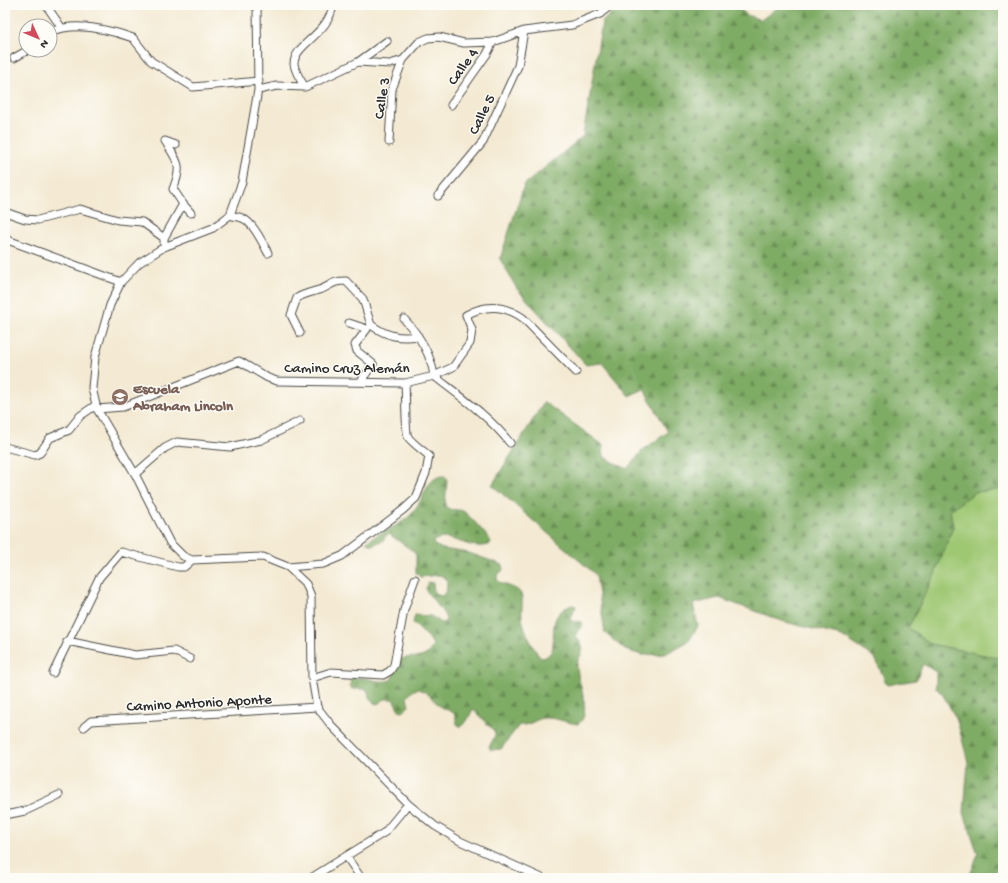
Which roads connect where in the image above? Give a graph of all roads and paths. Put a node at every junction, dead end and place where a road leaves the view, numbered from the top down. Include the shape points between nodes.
1 (46, 5) edge
2 (257, 5) edge
3 (332, 5) edge
4 (611, 5) edge
5 (61, 27) junction
6 (58, 28) edge
7 (524, 31) junction
8 (387, 41) dead end
9 (493, 42) junction
10 (18, 56) edge
11 (14, 58) dead end
12 (403, 60) junction
13 (358, 62) junction
14 (259, 81) junction
15 (305, 87) junction
16 (258, 90) junction
17 (451, 105) dead end
18 (389, 142) dead end
19 (176, 145) dead end
20 (438, 196) dead end
21 (183, 204) junction
22 (5, 212) edge
23 (191, 213) dead end
24 (230, 215) junction
25 (164, 238) junction
26 (5, 239) edge
27 (164, 247) junction
28 (268, 253) dead end
29 (120, 282) junction
30 (404, 319) dead end
31 (348, 323) dead end
32 (300, 333) dead end
33 (418, 336) junction
34 (576, 372) dead end
35 (434, 376) junction
36 (361, 381) junction
37 (405, 383) junction
38 (97, 407) junction
39 (300, 421) dead end
40 (510, 444) dead end
41 (5, 447) edge
42 (135, 474) junction
43 (192, 560) junction
44 (288, 567) junction
45 (415, 579) dead end
46 (67, 641) junction
47 (190, 659) dead end
48 (53, 673) dead end
49 (312, 678) junction
50 (317, 707) junction
51 (84, 727) dead end
52 (59, 794) dead end
53 (408, 804) junction
54 (5, 814) edge
55 (346, 856) junction
56 (359, 875) dead end
57 (311, 878) edge
58 (542, 878) edge

1 - 5 street
2 - 14 street
3 - 15 street via 322,30 301,48 295,60 296,70
4 - 7 street via 600,14 572,25
5 - 6 street
5 - 14 street via 83,27 133,38 150,61 192,87
7 - 9 street
7 - 20 street, Calle 5 via 518,66 483,142
8 - 13 street
9 - 12 street via 464,43 439,37 428,38 419,42
9 - 17 street, Calle 4 via 488,54
10 - 11 street
12 - 13 street via 390,64
12 - 18 street, Calle 3 via 392,89
13 - 15 street
14 - 16 street
15 - 16 street via 278,86
16 - 24 street via 242,182
19 - 21 street via 165,141 179,164 178,177 173,189
21 - 23 street
21 - 25 street
22 - 25 street via 38,220 80,209 118,220 142,222
24 - 27 street via 213,228
24 - 28 street via 248,222
25 - 27 street
26 - 29 street
27 - 29 street via 139,263
29 - 38 street via 110,305 95,357 92,388
30 - 33 street
31 - 36 street via 367,329 355,344 357,351 373,364
32 - 33 street via 290,315 297,298 335,281 346,281 364,299 372,325 392,337
33 - 35 street via 432,362
34 - 35 street, Camino Cruz Alemán via 523,318 513,311 489,307 476,309 466,315 472,330 470,343 453,367
35 - 37 street, Camino Cruz Alemán
35 - 40 street via 481,411 498,427
36 - 37 street, Camino Cruz Alemán
36 - 38 street, Camino Cruz Alemán via 277,381 239,361 123,407
37 - 44 street via 406,430 409,438 429,456 426,473 416,498 342,556 323,564
38 - 41 street via 80,416 69,430 50,438 40,453 35,455
38 - 42 street
39 - 42 street via 261,440 230,447 177,442 165,448
42 - 43 street via 170,543 183,556
43 - 44 street via 263,557
43 - 46 street via 184,567 178,567 121,552 99,578
44 - 49 street via 306,584 311,596
45 - 49 street via 404,610 394,665 390,671 383,675 331,672
46 - 47 street via 135,654 174,651
46 - 48 street
49 - 50 street
50 - 51 street, Camino Antonio Aponte via 91,722
50 - 53 street via 331,725
52 - 54 street via 25,811
53 - 55 street via 385,832
53 - 58 street via 435,826 460,841
55 - 56 street
55 - 57 street

